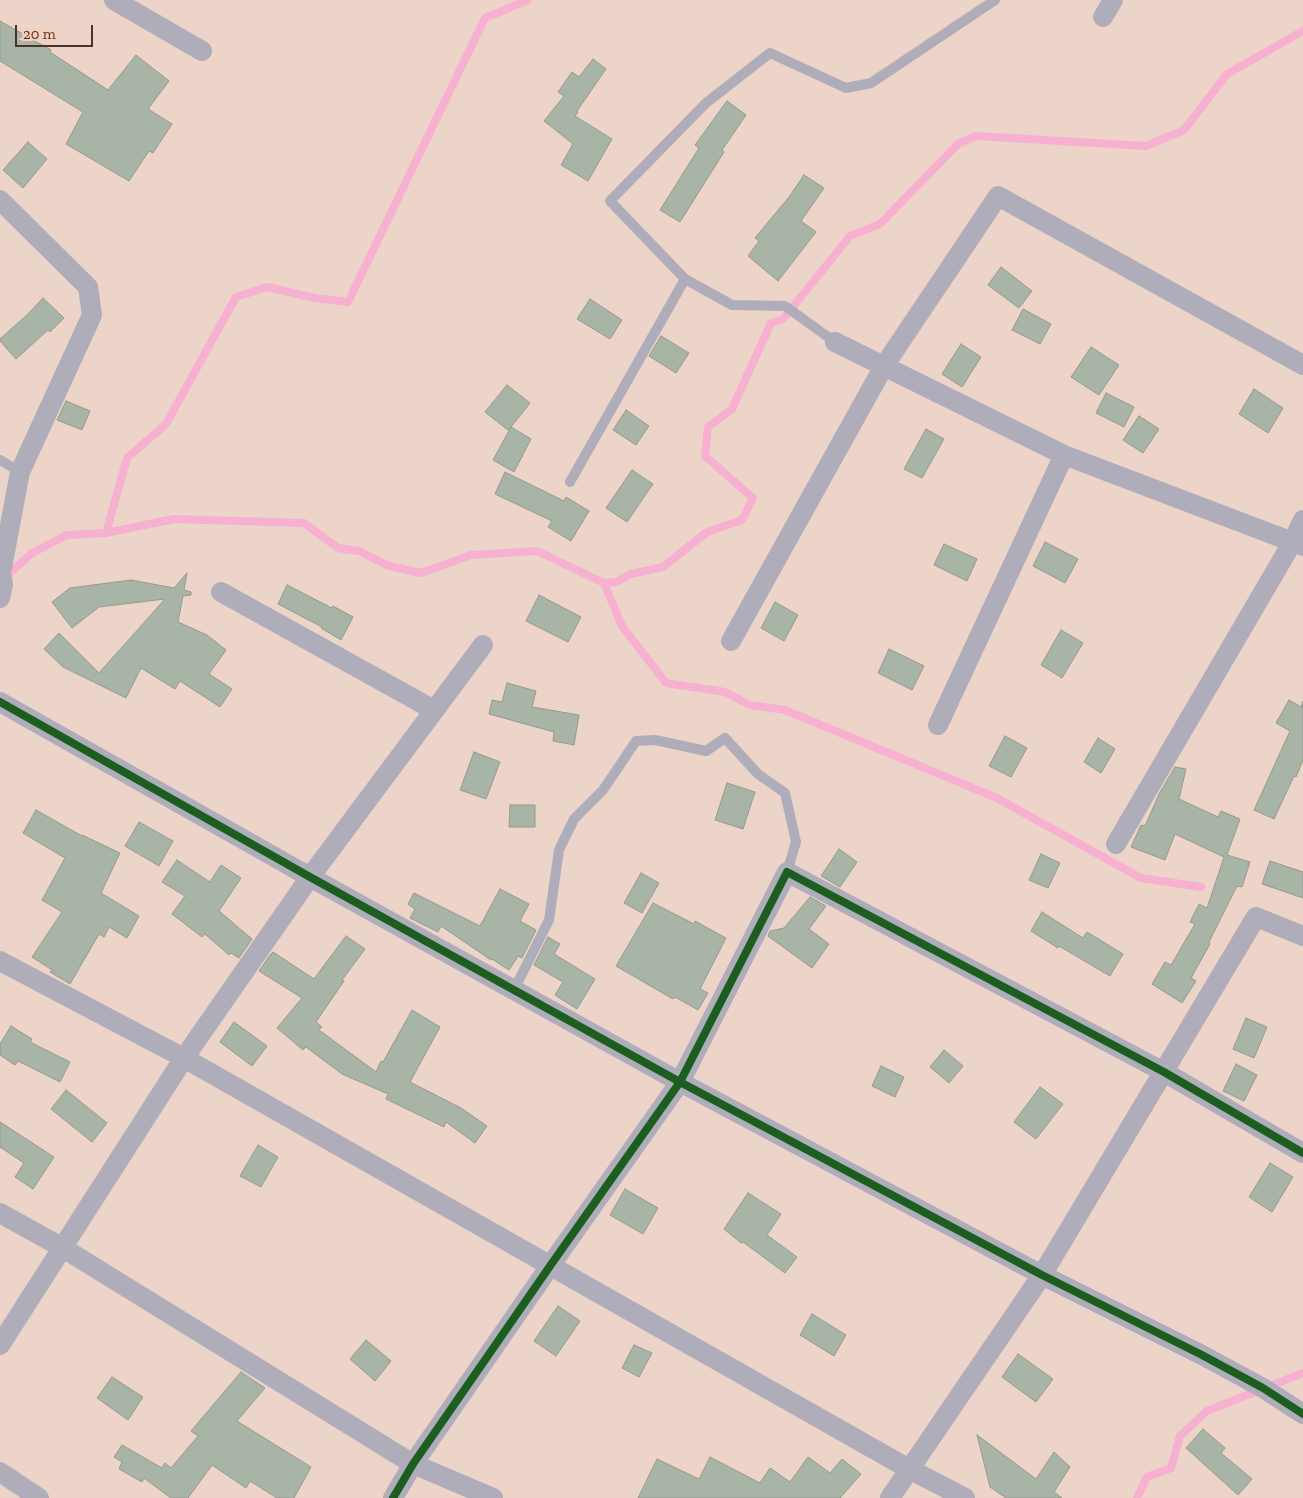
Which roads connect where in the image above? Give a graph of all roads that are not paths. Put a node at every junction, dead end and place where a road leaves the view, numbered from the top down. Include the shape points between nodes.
1 (114, 0) edge
2 (995, 0) edge
3 (202, 51) dead end
4 (0, 200) edge
5 (685, 279) junction
6 (835, 342) joint
7 (1303, 365) edge
8 (884, 366) junction
9 (1064, 455) junction
10 (0, 460) edge
11 (20, 472) junction
12 (570, 482) dead end
13 (1303, 520) edge
14 (1297, 544) edge
15 (2, 585) edge
16 (221, 592) dead end
17 (731, 641) dead end
18 (483, 645) dead end
19 (0, 702) edge
20 (434, 710) junction
21 (938, 725) dead end
22 (1116, 844) dead end
23 (787, 872) junction
24 (310, 877) junction
25 (1303, 936) edge
26 (0, 961) edge
27 (514, 990) junction
28 (184, 1058) junction
29 (1164, 1072) junction
30 (680, 1082) junction
31 (1303, 1153) edge
32 (0, 1213) edge
33 (63, 1248) junction
34 (550, 1266) junction
35 (1042, 1275) junction
36 (0, 1345) edge
37 (1303, 1414) edge
38 (413, 1464) junction
39 (909, 1469) junction
40 (0, 1472) edge
41 (39, 1498) edge
42 (393, 1498) edge
43 (493, 1498) edge
44 (890, 1498) edge
45 (965, 1498) edge

1 - 3 street
2 - 5 lane via 871,83 846,88 770,53 706,103 610,201
4 - 11 street via 88,287 92,315
5 - 6 lane via 732,305 785,306
5 - 12 lane
6 - 8 street
7 - 8 street via 998,196
8 - 9 street
8 - 17 street
9 - 14 street
9 - 21 street
10 - 11 lane
11 - 15 street
13 - 14 street
14 - 22 street
16 - 20 street
18 - 20 street
19 - 24 street
20 - 24 street
23 - 27 lane via 796,842 785,794 758,774 725,738 706,751 655,740 636,741 603,790 574,819 559,850 549,920
23 - 29 street
23 - 30 street
24 - 27 street
24 - 28 street
25 - 29 street via 1256,917
26 - 28 street
27 - 30 street
28 - 33 street
28 - 34 street
29 - 31 street
29 - 35 street
30 - 34 street
30 - 35 street
32 - 33 street
33 - 36 street
33 - 38 street
34 - 38 street
34 - 39 street
35 - 37 street via 1202,1355
35 - 39 street
38 - 42 street
38 - 43 street
39 - 44 street
39 - 45 street
40 - 41 street

